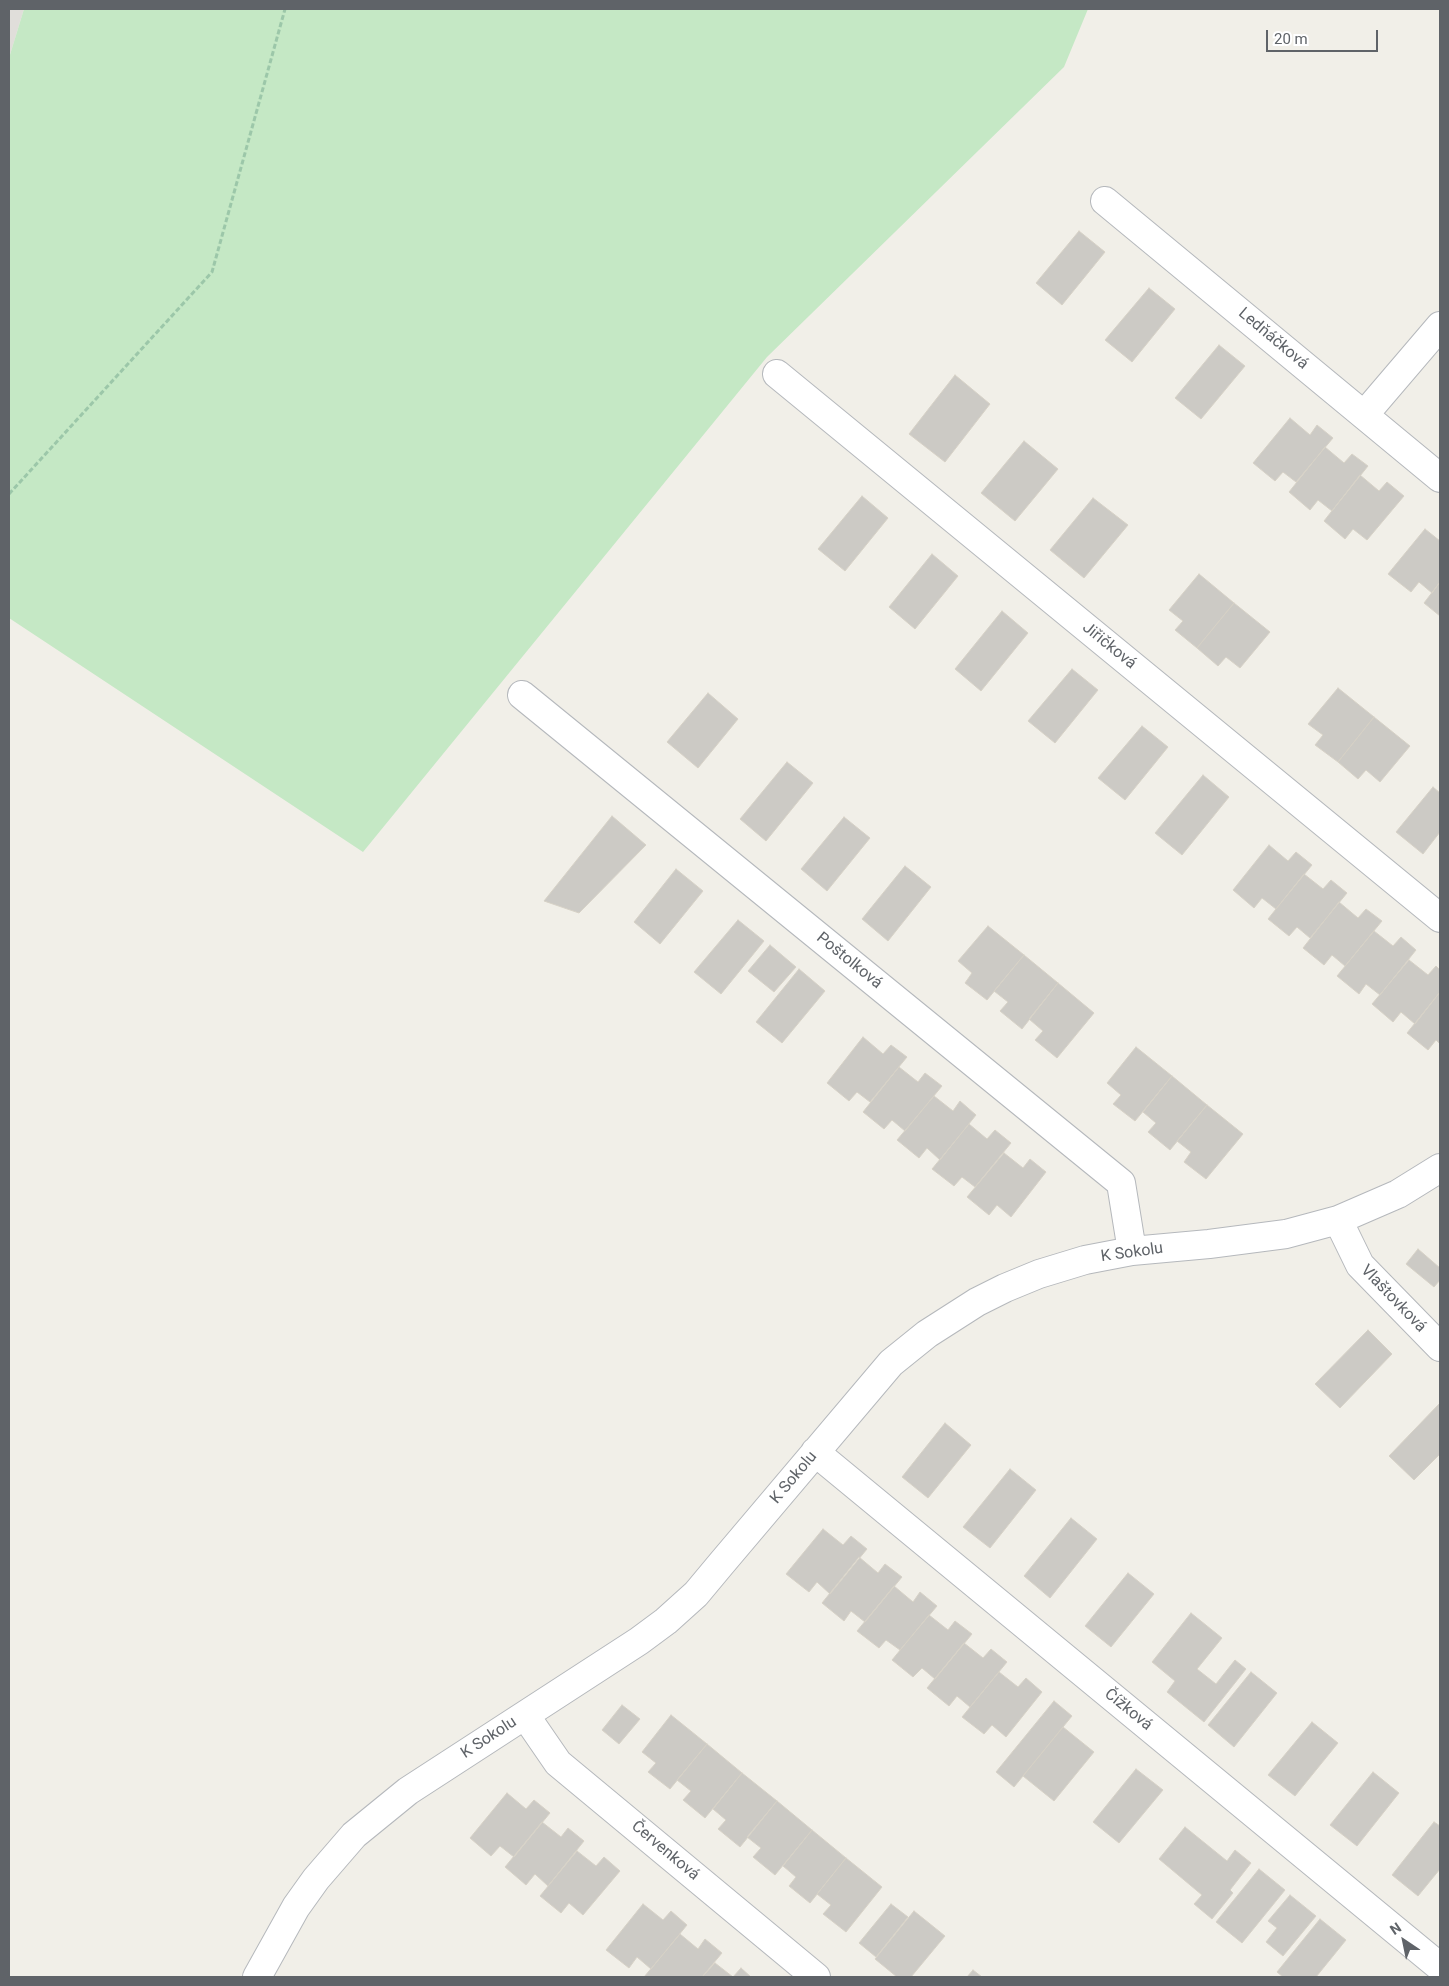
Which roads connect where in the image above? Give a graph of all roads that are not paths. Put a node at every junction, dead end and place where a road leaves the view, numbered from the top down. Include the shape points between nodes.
1 (1105, 201) dead end
2 (1440, 326) edge
3 (777, 374) dead end
4 (1364, 415) junction
5 (1440, 478) edge
6 (522, 695) dead end
7 (1440, 918) edge
8 (1440, 1168) edge
9 (1338, 1220) junction
10 (1132, 1251) junction
11 (1440, 1347) edge
12 (815, 1452) junction
13 (525, 1715) junction
14 (1440, 1968) edge
15 (257, 1977) edge
16 (816, 1977) edge

1 - 4 street, Ledňáčková
2 - 4 street
3 - 7 street, Jiřičková
4 - 5 street, Ledňáčková
6 - 10 street, Poštolková via 1121,1183
8 - 9 street, K Sokolu via 1398,1194
9 - 10 street, K Sokolu via 1286,1234
9 - 11 street, Vlaštovková via 1360,1265
10 - 12 street, K Sokolu via 1085,1260 1031,1278 977,1302 927,1334 891,1363
12 - 13 street, K Sokolu via 696,1594 639,1641
12 - 14 street, Čížková
13 - 15 street, K Sokolu via 408,1791 354,1835 296,1907
13 - 16 street, Červenková via 558,1763

